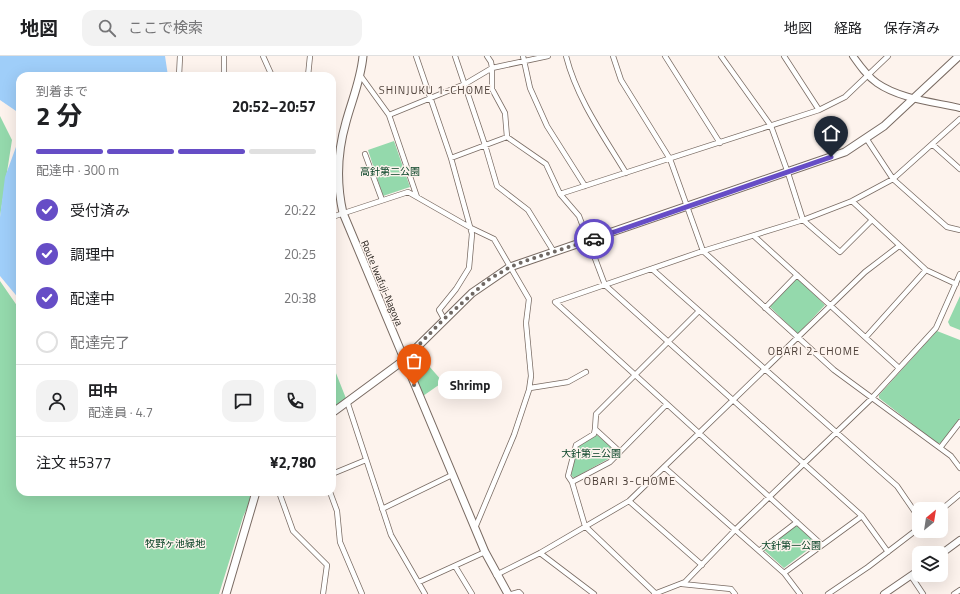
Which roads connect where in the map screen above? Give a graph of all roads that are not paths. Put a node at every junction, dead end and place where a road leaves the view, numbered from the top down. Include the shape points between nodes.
1 (180, 56) edge
2 (224, 56) edge
3 (263, 56) edge
4 (310, 56) edge
5 (363, 56) edge
6 (416, 56) edge
7 (455, 56) edge
8 (487, 56) edge
9 (548, 56) edge
10 (566, 56) edge
11 (613, 56) edge
12 (665, 56) edge
13 (722, 56) edge
14 (784, 56) edge
15 (852, 56) edge
16 (888, 56) edge
17 (959, 56) edge
18 (523, 59) edge
19 (492, 68) junction
20 (179, 72) edge
21 (224, 72) edge
22 (270, 72) edge
23 (308, 72) edge
24 (360, 75) junction
25 (868, 76) junction
26 (464, 84) junction
27 (916, 97) junction
28 (430, 100) junction
29 (960, 108) edge
30 (819, 110) junction
31 (389, 115) junction
32 (960, 119) edge
33 (771, 126) junction
34 (507, 137) junction
35 (866, 138) junction
36 (720, 143) junction
37 (932, 144) junction
38 (485, 145) junction
39 (365, 154) dead end
40 (451, 158) junction
41 (670, 159) junction
42 (960, 169) edge
43 (336, 170) edge
44 (626, 173) junction
45 (788, 173) junction
46 (893, 179) junction
47 (336, 182) edge
48 (585, 186) junction
49 (560, 194) junction
50 (417, 197) junction
51 (382, 200) junction
52 (852, 201) junction
53 (687, 206) junction
54 (343, 213) junction
55 (336, 216) edge
56 (803, 220) junction
57 (872, 220) junction
58 (471, 228) junction
59 (960, 230) edge
60 (754, 236) junction
61 (587, 241) junction
62 (899, 246) junction
63 (703, 251) junction
64 (554, 252) junction
65 (510, 267) junction
66 (652, 269) junction
67 (926, 270) junction
68 (960, 274) edge
69 (797, 275) junction
70 (956, 284) junction
71 (605, 285) junction
72 (830, 305) junction
73 (765, 308) junction
74 (699, 311) junction
75 (444, 319) junction
76 (797, 337) junction
77 (866, 337) junction
78 (669, 342) junction
79 (404, 360) junction
80 (899, 368) junction
81 (764, 369) junction
82 (586, 372) dead end
83 (635, 375) junction
84 (530, 388) junction
85 (871, 398) junction
86 (733, 400) junction
87 (347, 401) junction
88 (666, 404) junction
89 (336, 410) edge
90 (960, 422) edge
91 (595, 429) junction
92 (699, 433) junction
93 (836, 433) junction
94 (940, 448) junction
95 (620, 452) junction
96 (366, 460) junction
97 (804, 464) junction
98 (664, 467) junction
99 (960, 468) edge
100 (336, 472) edge
101 (452, 476) junction
102 (572, 482) junction
103 (960, 494) edge
104 (255, 496) edge
105 (280, 496) edge
106 (331, 496) edge
107 (770, 498) junction
108 (629, 501) junction
109 (948, 504) edge
110 (912, 508) edge
111 (382, 509) junction
112 (862, 516) junction
113 (797, 522) junction
114 (585, 526) junction
115 (475, 528) junction
116 (735, 530) junction
117 (912, 533) edge
118 (960, 540) edge
119 (822, 545) junction
120 (948, 549) edge
121 (759, 551) junction
122 (485, 552) junction
123 (888, 552) junction
124 (540, 553) junction
125 (702, 565) junction
126 (455, 566) junction
127 (784, 573) junction
128 (496, 575) junction
129 (911, 576) joint
130 (419, 582) junction
131 (680, 584) junction
132 (960, 590) edge
133 (226, 594) edge
134 (323, 594) edge
135 (362, 594) edge
136 (425, 594) edge
137 (472, 594) edge
138 (508, 594) edge
139 (512, 594) edge
140 (521, 594) edge
141 (594, 594) edge
142 (654, 594) edge
143 (736, 594) edge
144 (800, 594) edge
145 (828, 594) edge
146 (884, 594) edge
147 (923, 594) edge
148 (954, 594) edge

1 - 20 street
2 - 21 street
3 - 22 street
4 - 23 street
5 - 24 main road, Route Iwafuji-Nagoya
6 - 28 street
7 - 26 street
8 - 19 street
9 - 18 street
10 - 44 street via 582,101
11 - 41 street via 621,80
12 - 36 street
13 - 33 street
14 - 30 street
15 - 25 street
16 - 25 street
17 - 27 main road
18 - 19 street
18 - 48 street via 530,88 547,126
19 - 26 street
19 - 34 street via 492,89 505,113
24 - 31 street
24 - 43 main road, Route Iwafuji-Nagoya via 340,144
25 - 27 street via 889,89
25 - 30 street via 845,97
26 - 28 street
26 - 38 street
27 - 29 street
27 - 35 main road via 884,126
28 - 31 street
28 - 40 street
30 - 33 street
31 - 50 street
32 - 37 street
33 - 36 street
33 - 45 street
34 - 38 street
34 - 49 street via 546,164
35 - 45 main road via 845,152
35 - 46 street
36 - 41 street
37 - 42 street
37 - 46 street
38 - 40 street
38 - 64 street via 497,186 528,210
39 - 51 street
40 - 58 street
41 - 44 street
41 - 53 street
44 - 48 street
45 - 53 main road
45 - 56 street
46 - 52 street
46 - 59 street via 947,227
47 - 54 main road, Route Iwafuji-Nagoya
48 - 49 street
49 - 61 street via 579,216
50 - 51 street via 408,192
50 - 58 street
51 - 54 street
52 - 56 street
52 - 57 street
53 - 61 main road
53 - 63 street
54 - 55 street
54 - 79 main road, Route Iwafuji-Nagoya
56 - 57 street via 840,252
56 - 60 street
57 - 62 street
58 - 65 street via 494,239
58 - 75 street via 469,268 439,310
60 - 63 street
60 - 69 street
61 - 64 main road
61 - 71 street
62 - 67 street
62 - 72 street via 865,272
63 - 66 street
63 - 73 street
64 - 65 main road
65 - 75 main road via 472,293
65 - 84 street via 529,299 526,323
66 - 71 street
66 - 74 street
67 - 70 street
67 - 77 street
68 - 70 street
69 - 72 street
69 - 73 street
70 - 80 street via 936,328
71 - 78 street
71 - 83 street via 555,302
72 - 76 street
72 - 77 street
73 - 76 street
74 - 78 street
74 - 81 street
75 - 79 main road
76 - 81 street
76 - 85 street
77 - 80 street
78 - 83 street
78 - 86 street
79 - 87 main road
79 - 101 main road, Route Iwafuji-Nagoya
80 - 85 street
81 - 86 street
81 - 93 street
82 - 84 street via 568,382
83 - 88 street
83 - 91 street via 596,414
84 - 115 street via 514,435
85 - 93 street
85 - 94 street
86 - 92 street
86 - 97 street
87 - 89 main road
87 - 96 street
88 - 92 street
88 - 95 street
90 - 94 street
91 - 95 street
91 - 102 street via 594,434 576,444 568,476
92 - 98 street
92 - 107 street
93 - 97 street
93 - 110 street via 897,486
94 - 99 street via 951,456
95 - 102 street via 610,462
96 - 100 street
96 - 111 street
97 - 107 street
97 - 112 street
98 - 108 street
98 - 116 street
101 - 111 street
101 - 115 main road, Route Iwafuji-Nagoya
102 - 114 street
103 - 109 street
104 - 133 main road
105 - 134 street via 293,531 327,565
106 - 135 street via 337,511 340,542
107 - 113 street
107 - 116 street
108 - 114 street
108 - 125 street
111 - 130 street via 391,535
112 - 119 street
112 - 123 street
113 - 119 street
113 - 121 street
114 - 124 street
114 - 142 street
115 - 122 main road, Route Iwafuji-Nagoya
116 - 121 street
116 - 125 street
117 - 123 street
118 - 120 street
119 - 127 street
121 - 127 street
122 - 126 street
122 - 128 main road, Route Iwafuji-Nagoya
123 - 145 street
124 - 128 street
124 - 141 street
125 - 131 street via 686,582
126 - 130 street
126 - 137 street
127 - 144 street
128 - 138 main road, Route Iwafuji-Nagoya
129 - 146 street
129 - 147 street
130 - 136 street
131 - 142 street
131 - 143 street via 731,589
132 - 148 street
139 - 140 street

